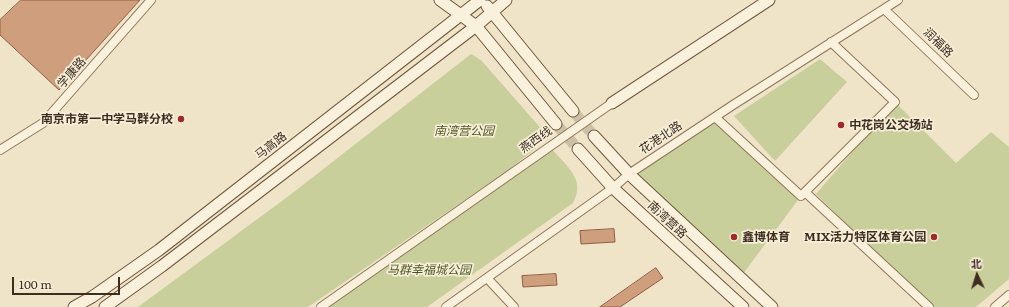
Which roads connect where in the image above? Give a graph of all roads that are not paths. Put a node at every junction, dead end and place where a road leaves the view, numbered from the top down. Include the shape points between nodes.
1 (152, 0) edge
2 (440, 0) edge
3 (481, 0) edge
4 (506, 0) edge
5 (770, 0) edge
6 (898, 0) edge
7 (884, 8) junction
8 (492, 11) junction
9 (461, 14) junction
10 (476, 26) junction
11 (831, 42) junction
12 (974, 95) dead end
13 (612, 103) joint
14 (573, 111) tunnel mouth
15 (715, 117) junction
16 (556, 124) tunnel mouth
17 (594, 136) tunnel mouth
18 (578, 149) tunnel mouth
19 (0, 150) edge
20 (629, 174) junction
21 (613, 188) junction
22 (803, 194) junction
23 (487, 278) junction
24 (1009, 295) edge
25 (74, 307) edge
26 (105, 307) edge
27 (321, 307) edge
28 (446, 307) edge
29 (514, 307) edge
30 (743, 307) edge
31 (772, 307) edge
32 (929, 307) edge
33 (995, 307) edge

1 - 19 street, 学康路 via 43,123
2 - 9 main road
3 - 8 main road
3 - 9 main road, 马高路
4 - 8 main road
5 - 13 main road, 燕西线
6 - 7 street, 花港北路
7 - 11 street, 花港北路
7 - 12 street, 润福路
8 - 10 main road
8 - 14 main road
9 - 10 main road
9 - 25 main road, 马高路 via 159,250
10 - 16 main road
10 - 26 main road
11 - 15 street, 花港北路
11 - 22 street via 895,102
13 - 27 street, 燕西线
15 - 20 street, 花港北路
15 - 22 street
17 - 20 main road
18 - 21 main road, 南湾营路
20 - 21 street, 花港北路
20 - 31 main road
21 - 23 street, 花港北路
21 - 30 main road, 南湾营路
22 - 32 street
23 - 28 street, 花港北路
23 - 29 street
24 - 33 street

